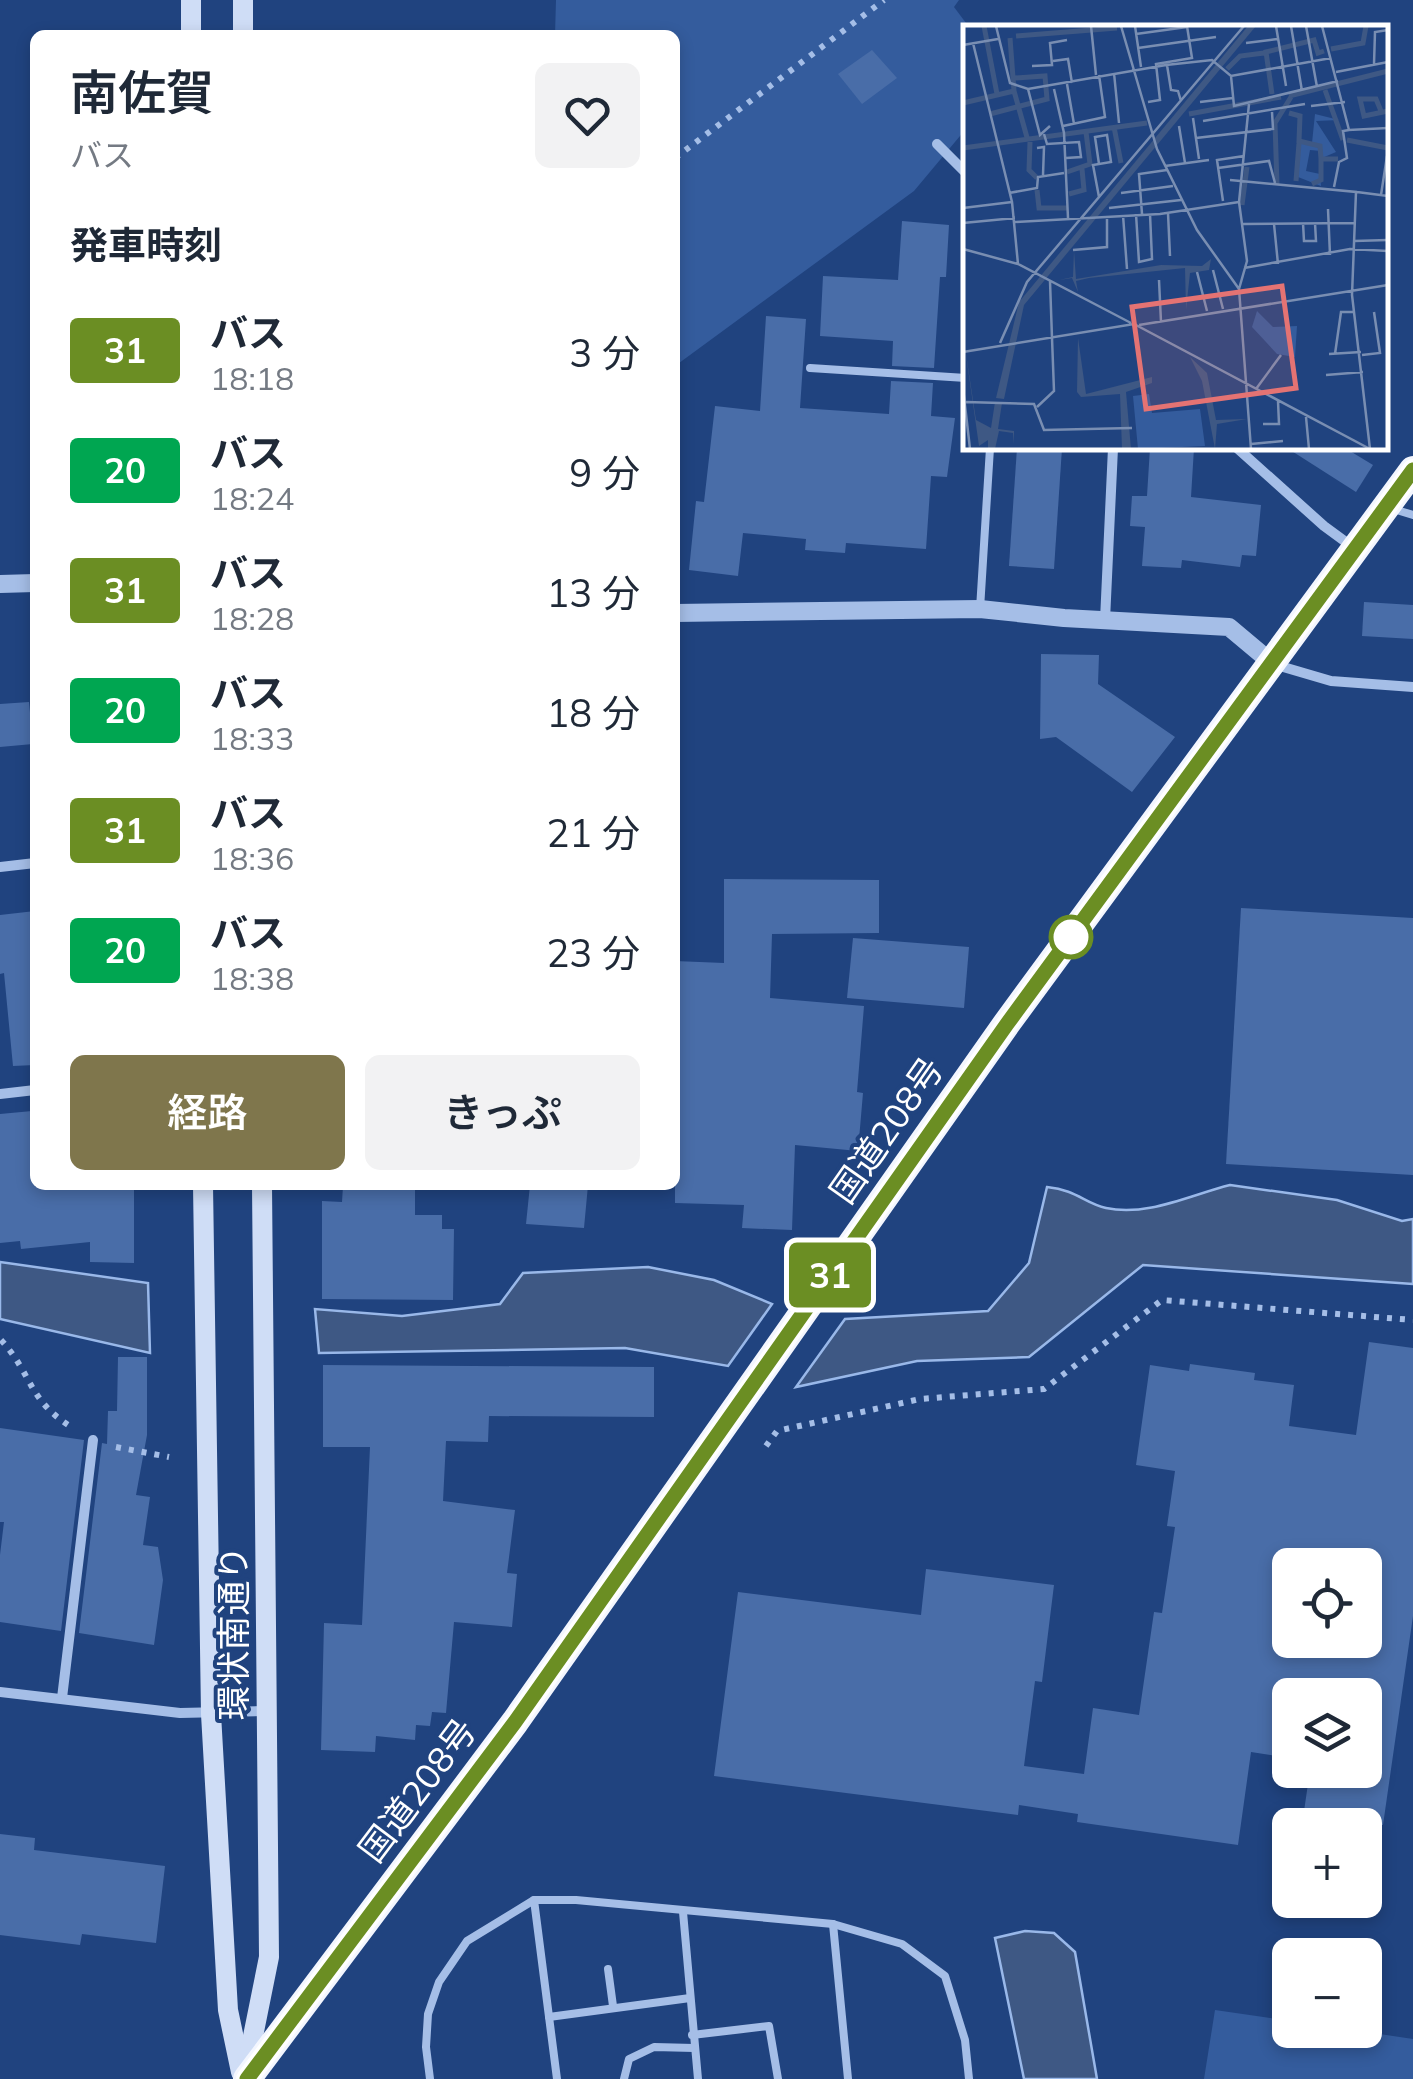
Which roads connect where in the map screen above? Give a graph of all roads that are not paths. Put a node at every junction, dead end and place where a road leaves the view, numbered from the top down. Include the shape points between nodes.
1 (191, 0) edge
2 (243, 0) edge
3 (191, 30) edge
4 (243, 30) edge
5 (937, 144) dead end
6 (963, 170) edge
7 (810, 368) dead end
8 (963, 378) edge
9 (990, 450) edge
10 (1113, 450) edge
11 (1239, 450) edge
12 (1413, 470) edge
13 (1399, 511) edge
14 (1355, 549) junction
15 (30, 583) edge
16 (0, 584) edge
17 (980, 609) junction
18 (680, 613) edge
19 (1106, 620) junction
20 (1272, 664) junction
21 (1413, 688) edge
22 (30, 864) edge
23 (0, 867) edge
24 (30, 1091) edge
25 (0, 1094) edge
26 (203, 1190) edge
27 (262, 1190) edge
28 (93, 1440) road end
29 (0, 1692) edge
30 (62, 1698) junction
31 (266, 1710) junction
32 (211, 1714) junction
33 (534, 1900) junction
34 (683, 1912) junction
35 (833, 1924) junction
36 (608, 1969) dead end
37 (690, 1998) junction
38 (613, 2006) junction
39 (550, 2016) junction
40 (692, 2036) junction
41 (694, 2048) junction
42 (245, 2079) edge
43 (430, 2079) edge
44 (556, 2079) edge
45 (624, 2079) edge
46 (698, 2079) edge
47 (778, 2079) edge
48 (848, 2079) edge
49 (970, 2079) edge

1 - 3 main road
2 - 4 main road
5 - 6 street
7 - 8 lane
9 - 17 lane
10 - 19 street
11 - 14 street
12 - 13 highway, 国道208号
13 - 14 highway, 国道208号
14 - 20 highway, 国道208号
15 - 16 street
17 - 18 street
17 - 19 street
19 - 20 street via 1228,627
20 - 21 street via 1331,682
20 - 42 highway, 国道208号 via 1007,1024 515,1722
22 - 23 street
24 - 25 street
26 - 32 main road, 環状南通り
27 - 31 main road, 環状南通り
28 - 30 street
29 - 30 street
30 - 32 street
31 - 32 street
31 - 42 main road, 環状南通り via 269,1958
32 - 42 main road, 環状南通り via 228,2010
33 - 34 lane
33 - 39 lane
33 - 43 lane via 467,1941 439,1982 428,2014
34 - 35 lane
34 - 37 lane
35 - 48 lane
35 - 49 lane via 902,1944 945,1976
36 - 38 lane
37 - 38 lane
37 - 40 lane
38 - 39 lane
39 - 44 lane
40 - 41 lane
40 - 47 lane via 769,2026
41 - 45 lane via 654,2047 629,2059
41 - 46 lane

